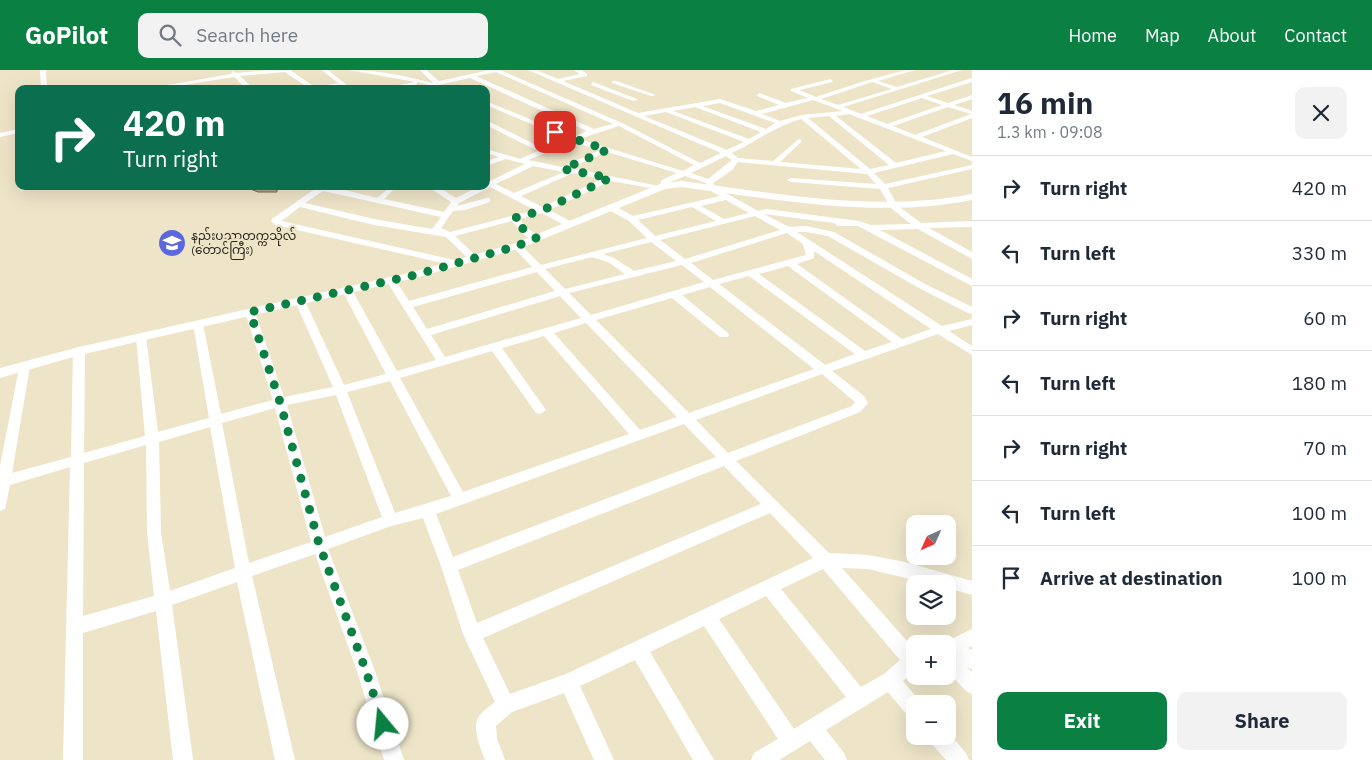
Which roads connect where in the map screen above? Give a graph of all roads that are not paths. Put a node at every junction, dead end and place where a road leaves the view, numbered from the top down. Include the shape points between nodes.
1 (43, 70) edge
2 (229, 70) edge
3 (286, 70) edge
4 (326, 70) edge
5 (352, 70) edge
6 (424, 70) edge
7 (456, 70) edge
8 (493, 70) edge
9 (531, 70) edge
10 (577, 70) edge
11 (912, 70) edge
12 (960, 70) edge
13 (201, 71) dead end
14 (366, 72) junction
15 (235, 75) junction
16 (940, 76) junction
17 (467, 77) junction
18 (211, 78) junction
19 (372, 79) dead end
20 (556, 80) junction
21 (830, 80) dead end
22 (972, 80) edge
23 (873, 81) junction
24 (425, 82) junction
25 (614, 82) dead end
26 (964, 83) junction
27 (342, 84) joint
28 (593, 84) dead end
29 (44, 85) edge
30 (170, 85) edge
31 (246, 85) edge
32 (307, 85) edge
33 (336, 85) edge
34 (399, 85) edge
35 (436, 85) edge
36 (439, 85) edge
37 (443, 85) edge
38 (489, 85) edge
39 (490, 85) edge
40 (529, 85) junction
41 (972, 85) edge
42 (520, 87) dead end
43 (512, 88) dead end
44 (631, 88) junction
45 (897, 88) junction
46 (503, 90) junction
47 (490, 92) edge
48 (615, 92) junction
49 (653, 95) dead end
50 (759, 95) dead end
51 (921, 96) junction
52 (595, 97) junction
53 (972, 97) edge
54 (814, 98) junction
55 (635, 100) dead end
56 (657, 102) dead end
57 (490, 105) edge
58 (785, 105) junction
59 (949, 105) junction
60 (697, 106) junction
61 (838, 107) junction
62 (669, 111) junction
63 (852, 112) junction
64 (757, 113) junction
65 (830, 114) junction
66 (972, 114) edge
67 (813, 116) junction
68 (862, 116) junction
69 (640, 117) junction
70 (802, 117) junction
71 (780, 123) junction
72 (490, 124) edge
73 (619, 124) junction
74 (888, 126) junction
75 (593, 131) junction
76 (765, 131) junction
77 (15, 132) edge
78 (0, 136) edge
79 (916, 137) junction
80 (572, 139) junction
81 (799, 141) dead end
82 (750, 142) junction
83 (607, 150) junction
84 (543, 151) junction
85 (490, 152) edge
86 (953, 152) junction
87 (727, 153) junction
88 (506, 157) junction
89 (972, 159) edge
90 (736, 160) junction
91 (520, 161) junction
92 (490, 163) edge
93 (533, 163) junction
94 (775, 163) junction
95 (701, 166) junction
96 (895, 166) junction
97 (972, 167) edge
98 (563, 169) junction
99 (573, 171) junction
100 (869, 172) junction
101 (685, 173) junction
102 (610, 178) junction
103 (790, 180) dead end
104 (490, 183) edge
105 (490, 184) edge
106 (710, 185) junction
107 (659, 186) junction
108 (883, 187) junction
109 (319, 190) edge
110 (333, 190) edge
111 (351, 190) edge
112 (389, 190) dead end
113 (438, 190) edge
114 (475, 190) edge
115 (344, 194) junction
116 (515, 196) junction
117 (728, 197) junction
118 (972, 197) edge
119 (812, 199) junction
120 (456, 200) junction
121 (487, 200) dead end
122 (378, 201) junction
123 (298, 204) junction
124 (694, 205) junction
125 (894, 206) junction
126 (610, 207) junction
127 (541, 211) junction
128 (447, 212) junction
129 (756, 213) junction
130 (813, 216) junction
131 (514, 218) junction
132 (632, 218) junction
133 (723, 222) junction
134 (846, 222) junction
135 (569, 224) junction
136 (972, 224) edge
137 (919, 226) junction
138 (962, 226) junction
139 (870, 228) junction
140 (823, 229) junction
141 (788, 230) junction
142 (972, 231) edge
143 (449, 235) junction
144 (536, 238) junction
145 (654, 240) junction
146 (807, 243) junction
147 (517, 246) junction
148 (595, 255) junction
149 (972, 256) edge
150 (473, 258) junction
151 (684, 262) junction
152 (456, 263) junction
153 (790, 263) junction
154 (539, 269) junction
155 (751, 274) junction
156 (633, 275) junction
157 (391, 280) junction
158 (972, 282) edge
159 (712, 283) junction
160 (347, 290) junction
161 (563, 292) junction
162 (675, 295) junction
163 (300, 300) junction
164 (408, 304) junction
165 (972, 311) edge
166 (250, 312) junction
167 (591, 320) junction
168 (972, 322) edge
169 (198, 324) junction
170 (939, 330) junction
171 (546, 332) junction
172 (425, 333) junction
173 (724, 335) dead end
174 (141, 337) junction
175 (901, 343) junction
176 (495, 347) junction
177 (79, 351) junction
178 (972, 351) edge
179 (864, 355) junction
180 (443, 362) junction
181 (24, 366) junction
182 (822, 370) junction
183 (0, 372) edge
184 (393, 376) junction
185 (340, 390) junction
186 (280, 402) junction
187 (540, 410) dead end
188 (686, 418) junction
189 (215, 422) junction
190 (637, 435) junction
191 (152, 440) junction
192 (726, 458) junction
193 (79, 459) junction
194 (4, 481) junction
195 (460, 499) junction
196 (0, 505) edge
197 (772, 506) junction
198 (427, 511) junction
199 (391, 520) junction
200 (319, 544) junction
201 (825, 560) junction
202 (449, 566) junction
203 (243, 573) junction
204 (768, 586) junction
205 (972, 588) edge
206 (162, 601) junction
207 (706, 616) junction
208 (75, 628) junction
209 (472, 634) junction
210 (972, 637) edge
211 (956, 647) edge
212 (638, 649) junction
213 (906, 652) edge
214 (956, 654) edge
215 (972, 660) edge
216 (956, 662) edge
217 (906, 666) edge
218 (890, 680) junction
219 (569, 682) junction
220 (972, 685) edge
221 (906, 699) edge
222 (860, 700) junction
223 (506, 705) junction
224 (813, 729) junction
225 (791, 742) junction
226 (946, 745) edge
227 (73, 760) edge
228 (183, 760) edge
229 (285, 760) edge
230 (394, 760) edge
231 (495, 760) edge
232 (604, 760) edge
233 (704, 760) edge
234 (761, 760) edge
235 (837, 760) edge
236 (959, 760) edge

1 - 29 street
2 - 15 street
3 - 15 street
3 - 32 street
4 - 27 street
5 - 14 street
6 - 36 street
7 - 17 street
8 - 17 street
8 - 40 street
9 - 20 street
10 - 20 street via 585,75
11 - 23 street
12 - 16 street
13 - 18 street
14 - 19 street via 365,75
14 - 24 street
15 - 18 street
15 - 31 street
16 - 26 street
16 - 45 street
17 - 37 street
17 - 38 street
18 - 30 street
20 - 40 street
20 - 52 street
21 - 54 street via 793,90
22 - 26 street
23 - 45 street
23 - 54 street
24 - 34 street
24 - 35 street
25 - 44 street
26 - 41 street
26 - 51 street
27 - 33 street
28 - 48 street
39 - 46 street
40 - 42 street
40 - 73 street
43 - 46 street
44 - 48 street
44 - 49 street
45 - 51 street
45 - 61 street
46 - 47 street
46 - 75 street
48 - 52 street
48 - 55 street
50 - 58 street
51 - 59 street
51 - 68 street
52 - 69 street
53 - 59 street
54 - 58 street
54 - 61 street
56 - 62 street
57 - 80 street
58 - 64 street
58 - 67 street
59 - 66 street
59 - 74 street
60 - 62 street
60 - 64 street via 720,101
60 - 76 street
61 - 63 street
62 - 69 street
62 - 82 street
63 - 65 street
63 - 68 street
64 - 71 street
65 - 67 street
65 - 96 street
66 - 79 street
67 - 70 street
68 - 74 street
69 - 73 street
69 - 87 street
70 - 71 street
70 - 100 street
71 - 76 street
72 - 84 street
73 - 75 street
73 - 95 street
74 - 79 street
75 - 80 street
76 - 82 street
77 - 78 street
79 - 86 street
80 - 83 street
80 - 84 street
81 - 94 street
82 - 87 street
83 - 98 street
83 - 101 street
84 - 91 street
85 - 88 street
86 - 89 street
86 - 96 street
87 - 90 street
87 - 95 street
88 - 91 street
88 - 92 street
90 - 94 street
90 - 106 street
91 - 93 street
93 - 98 street
93 - 104 street
94 - 100 street
95 - 101 street
96 - 100 street
97 - 108 street
98 - 99 street
99 - 102 street
99 - 116 street
100 - 108 street
101 - 106 street
101 - 107 street
102 - 107 street
102 - 127 street
103 - 108 street
105 - 116 street
106 - 107 main road
106 - 117 street
106 - 119 main road
107 - 126 main road
108 - 125 street
109 - 123 street
110 - 115 street
111 - 115 street
112 - 122 street
113 - 120 street
114 - 120 street
115 - 122 street
116 - 127 street
117 - 124 street
117 - 129 street
118 - 125 main road via 949,203
119 - 125 main road
119 - 130 street via 816,209
120 - 128 street
121 - 128 street
122 - 128 street
123 - 143 street
123 - 152 street via 275,221
124 - 132 street
124 - 133 street
125 - 137 street
126 - 132 street
126 - 135 main road
127 - 131 street
127 - 135 street
128 - 143 street via 436,229
129 - 130 street via 773,210
129 - 133 street
129 - 141 street
130 - 134 street
130 - 140 street
131 - 143 street
131 - 144 street
132 - 145 street
133 - 145 street
134 - 139 street
134 - 140 street
135 - 144 main road
136 - 138 street
137 - 138 street
137 - 139 street
137 - 149 street
138 - 142 street
139 - 158 street
140 - 141 street
140 - 165 street
141 - 146 street
141 - 151 street
143 - 150 street
144 - 147 main road
145 - 148 street
145 - 151 street
146 - 153 street via 812,254 810,257
146 - 170 street
147 - 150 main road
147 - 154 street
148 - 154 street
148 - 156 street via 611,260
150 - 152 main road
151 - 156 street
151 - 159 street
152 - 157 main road
153 - 155 street
153 - 175 street
154 - 161 street
154 - 164 street
155 - 159 street
155 - 179 street
156 - 161 street
157 - 160 main road
157 - 164 street
159 - 162 street
159 - 182 street
160 - 163 main road
160 - 184 street
161 - 167 street
161 - 172 street
162 - 167 street
162 - 173 street
163 - 166 main road
163 - 185 street
164 - 172 street
166 - 169 main road
166 - 186 street
167 - 171 street
167 - 188 street
168 - 170 street
169 - 174 main road
169 - 189 street
170 - 175 street
170 - 178 street
171 - 176 street
171 - 190 street
172 - 180 street
174 - 177 main road
174 - 191 street
175 - 179 street
176 - 180 street
176 - 187 street
177 - 181 main road
177 - 193 street
179 - 182 street
180 - 184 street
181 - 183 main road
181 - 194 street
182 - 188 street
182 - 192 street via 862,403 856,409
184 - 185 street
184 - 195 street
185 - 186 street
185 - 199 street
186 - 189 street
186 - 200 street
188 - 190 street
188 - 192 street
189 - 191 street
189 - 203 street
190 - 195 street
191 - 193 street
191 - 206 street via 154,532
192 - 197 street
192 - 202 street
193 - 194 street
193 - 208 street
194 - 196 street
195 - 198 street
197 - 201 street
197 - 209 street
198 - 199 street
198 - 202 street
199 - 200 street
200 - 203 street
200 - 230 street via 366,671
201 - 204 street
201 - 205 street via 868,562 905,569
201 - 213 street
202 - 209 street
203 - 206 street
203 - 229 street
204 - 207 street
204 - 222 street
206 - 208 street
206 - 228 street
207 - 212 street
207 - 225 street
208 - 227 street
209 - 223 street
210 - 211 street
212 - 219 street
212 - 233 street
214 - 215 street
216 - 220 street
217 - 218 street
218 - 221 street
218 - 222 street
219 - 223 street
219 - 232 street
222 - 224 street
223 - 231 street via 486,722 487,739
224 - 225 street
224 - 235 street
225 - 234 street
226 - 236 street

